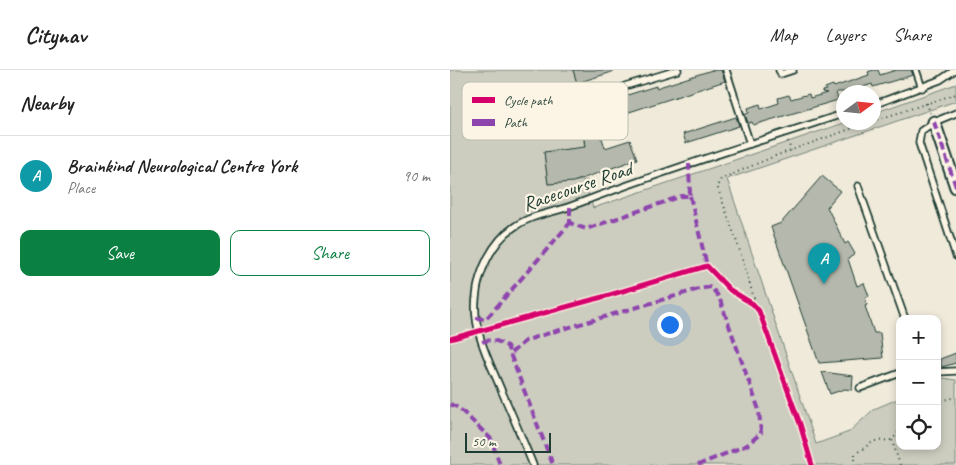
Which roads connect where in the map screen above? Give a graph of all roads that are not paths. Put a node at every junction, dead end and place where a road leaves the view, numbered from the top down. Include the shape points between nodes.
1 (678, 70) edge
2 (726, 70) edge
3 (779, 70) edge
4 (793, 70) edge
5 (916, 70) edge
6 (954, 70) edge
7 (628, 85) edge
8 (922, 88) junction
9 (881, 103) edge
10 (956, 114) edge
11 (836, 117) edge
12 (934, 122) junction
13 (750, 144) junction
14 (858, 186) dead end
15 (956, 187) edge
16 (956, 256) edge
17 (904, 315) edge
18 (956, 371) edge
19 (941, 372) edge
20 (896, 374) edge
21 (860, 388) dead end
22 (534, 465) edge

1 - 7 lane
2 - 13 lane
3 - 4 lane via 781,74
5 - 8 lane
6 - 8 lane
8 - 9 lane
10 - 12 lane
11 - 13 lane, Racecourse Road
12 - 15 street
12 - 16 lane via 921,131 919,143
13 - 22 lane, Racecourse Road via 531,218 498,241 481,273 476,298 477,325
14 - 17 lane
18 - 19 lane
20 - 21 lane

